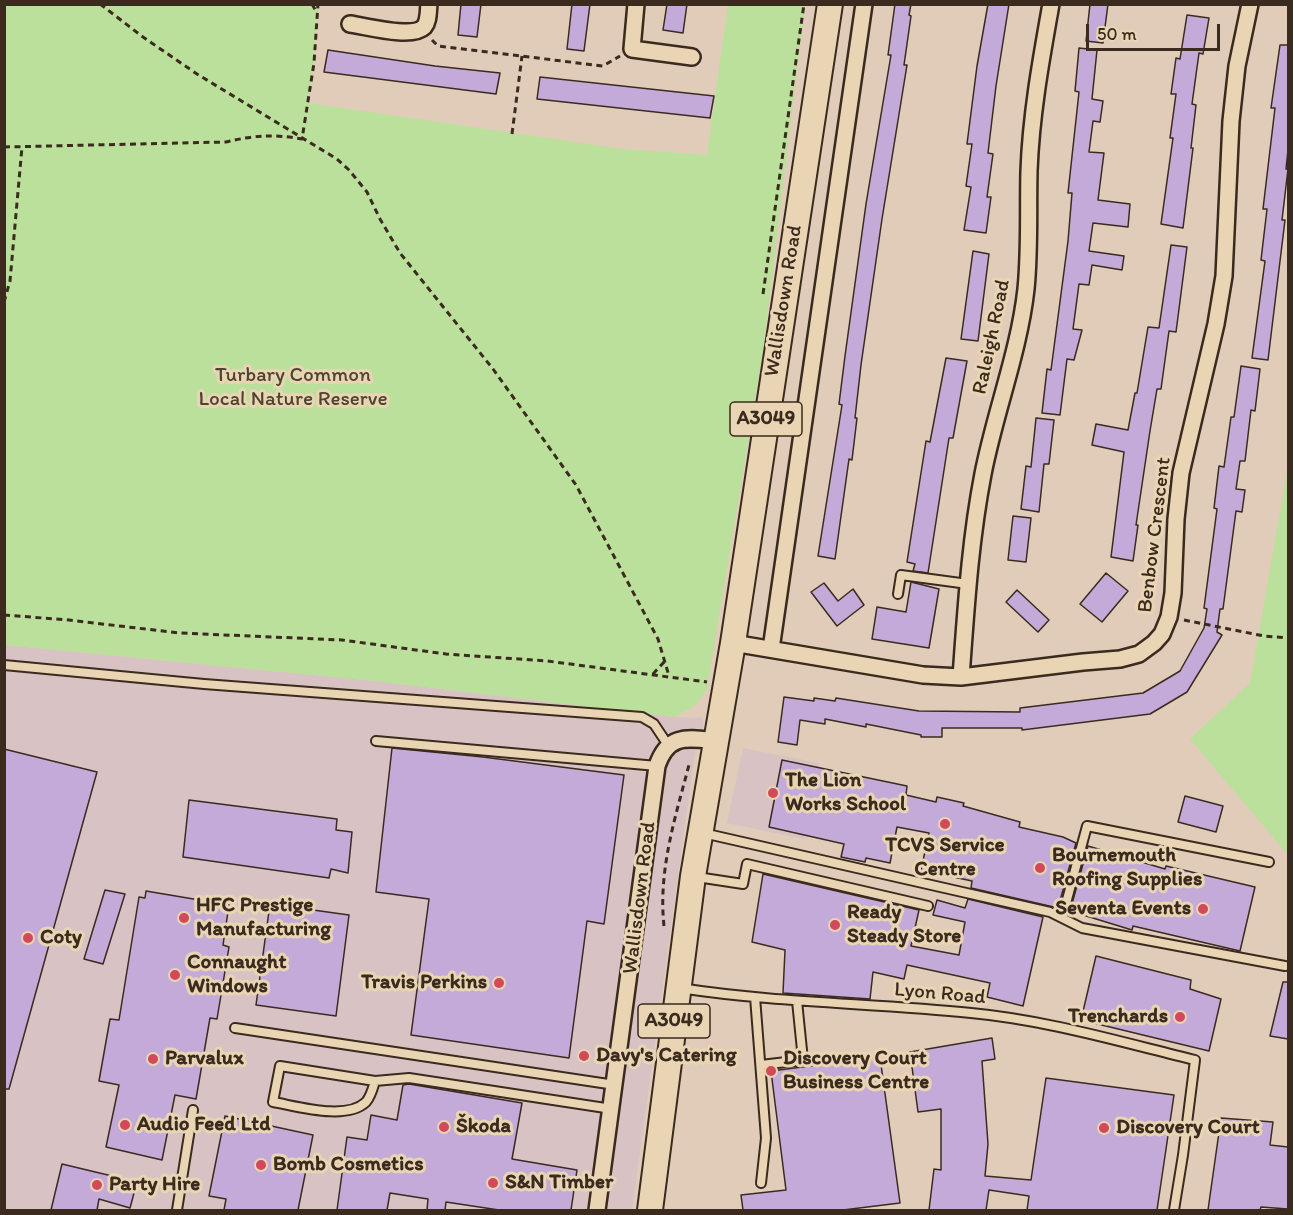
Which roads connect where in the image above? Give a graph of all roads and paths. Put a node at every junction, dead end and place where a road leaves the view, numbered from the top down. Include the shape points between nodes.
1 (100, 4) edge
2 (312, 4) edge
3 (318, 4) edge
4 (429, 4) edge
5 (636, 4) edge
6 (830, 4) edge
7 (864, 4) edge
8 (1051, 4) edge
9 (1250, 4) edge
10 (317, 12) junction
11 (350, 24) dead end
12 (422, 29) junction
13 (632, 48) junction
14 (522, 56) junction
15 (692, 57) dead end
16 (512, 134) dead end
17 (302, 139) junction
18 (4, 147) edge
19 (22, 147) junction
20 (4, 302) edge
21 (968, 584) junction
22 (898, 594) dead end
23 (4, 615) edge
24 (1169, 617) junction
25 (1288, 638) edge
26 (733, 643) junction
27 (771, 649) junction
28 (665, 661) junction
29 (4, 665) edge
30 (653, 674) junction
31 (669, 676) junction
32 (961, 677) junction
33 (708, 682) dead end
34 (376, 741) dead end
35 (717, 741) junction
36 (668, 745) junction
37 (657, 766) junction
38 (699, 832) junction
39 (1269, 862) dead end
40 (693, 876) junction
41 (928, 906) dead end
42 (1062, 918) junction
43 (1285, 966) dead end
44 (679, 988) junction
45 (755, 997) junction
46 (797, 1001) junction
47 (235, 1028) dead end
48 (761, 1065) junction
49 (375, 1081) junction
50 (615, 1085) junction
51 (612, 1109) junction
52 (193, 1110) dead end
53 (762, 1183) dead end
54 (177, 1210) edge
55 (597, 1210) edge
56 (650, 1210) edge
57 (1174, 1210) edge

1 - 17 path via 197,74
2 - 10 path
3 - 10 path
4 - 12 street
5 - 13 street
6 - 26 main road, Wallisdown Road / A3049
7 - 27 street, Wallisdown Road
8 - 21 street, Raleigh Road via 1034,112 1026,289 983,476
9 - 24 street, Benbow Crescent via 1231,121 1224,276 1181,473
10 - 17 path via 314,63
11 - 12 street via 410,33
12 - 14 path via 438,46
13 - 14 path via 603,66
13 - 15 street
14 - 16 path
17 - 19 path via 258,135 226,142
17 - 28 path via 350,170 367,192 400,253 487,360 576,485 658,639
18 - 19 path
19 - 20 path via 10,281
21 - 22 lane via 901,575
21 - 32 street, Raleigh Road
23 - 30 path via 179,633 342,640
24 - 25 path
24 - 32 street, Benbow Crescent via 1158,638 1139,654
26 - 27 street, Benbow Crescent
26 - 35 main road, Wallisdown Road / A3049
27 - 32 street, Benbow Crescent via 923,675
28 - 30 path
28 - 31 path
29 - 36 lane via 642,717 654,724
30 - 31 path
31 - 33 path
34 - 37 lane
35 - 36 street via 697,738 675,740
35 - 38 main road, Wallisdown Road / A3049
36 - 37 street, Wallisdown Road
37 - 50 street, Wallisdown Road
38 - 40 main road, Wallisdown Road / A3049
38 - 42 lane via 1050,912
39 - 42 lane via 1087,826
40 - 41 lane via 743,884 747,864
40 - 44 main road, Wallisdown Road / A3049
42 - 43 lane via 1082,928
44 - 45 lane, Lyon Road
44 - 56 main road, Wallisdown Road / A3049
45 - 46 lane, Lyon Road
45 - 48 lane
46 - 48 lane via 803,1060
46 - 57 lane, Lyon Road via 972,1013 1043,1023 1195,1060
47 - 50 lane
48 - 53 lane via 766,1138
49 - 49 lane via 280,1066 273,1102 340,1111 364,1104
49 - 51 lane via 409,1078
50 - 51 street, Wallisdown Road
51 - 55 street, Wallisdown Road
52 - 54 lane

